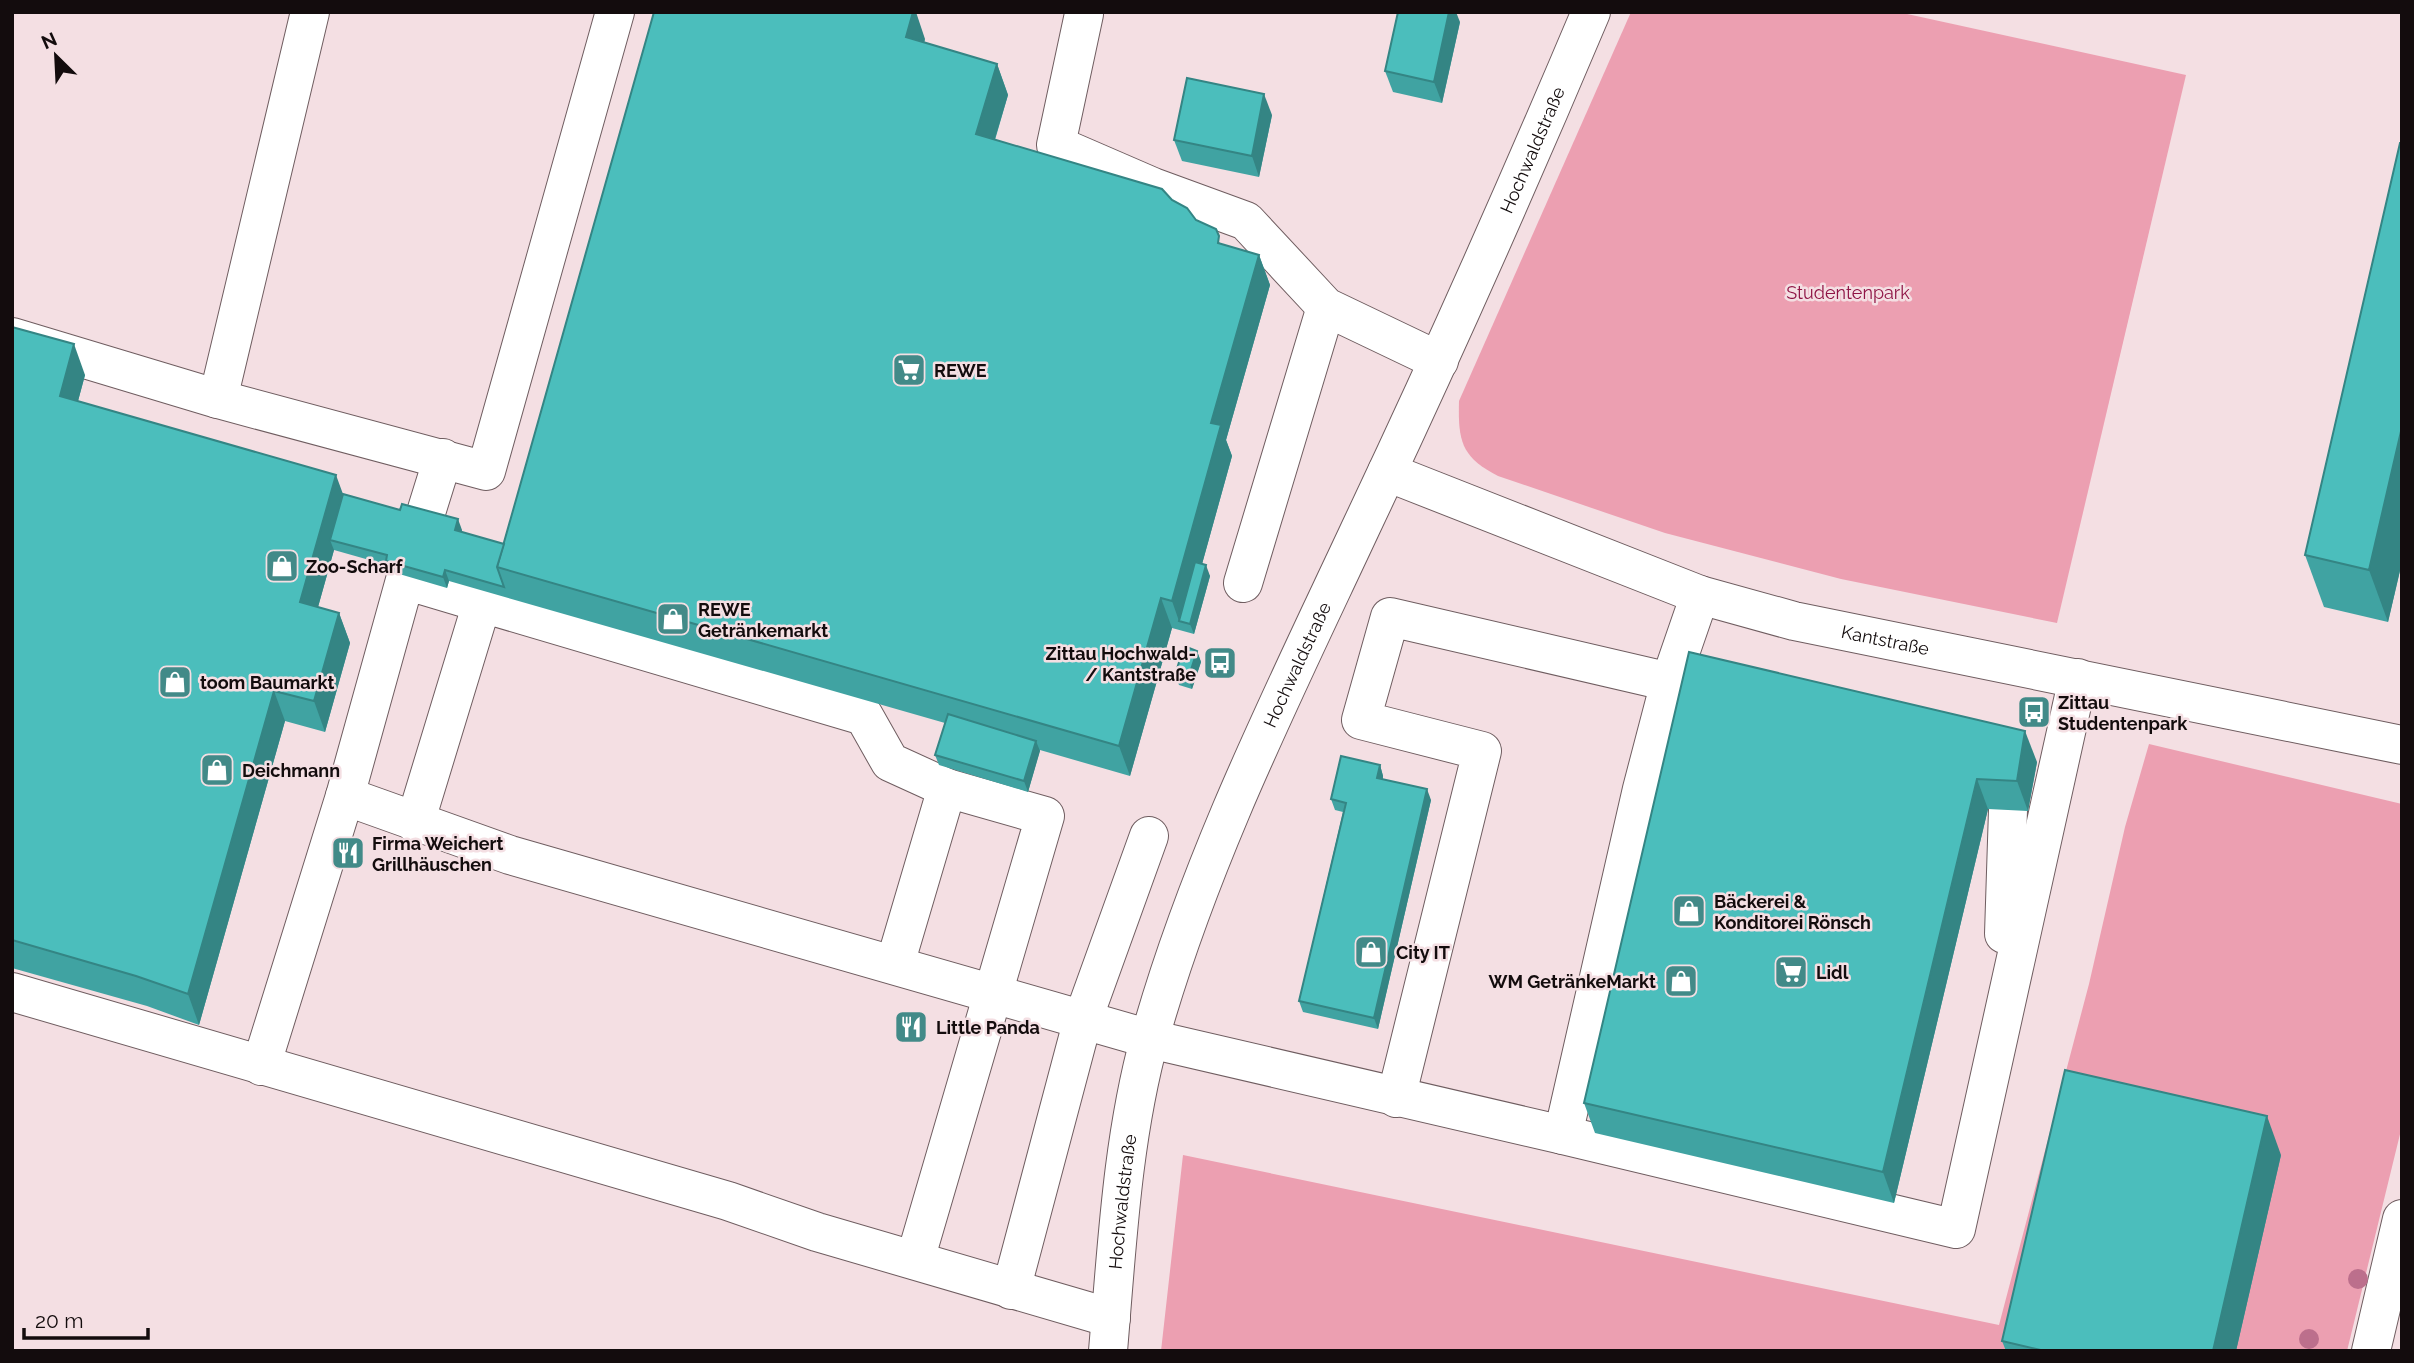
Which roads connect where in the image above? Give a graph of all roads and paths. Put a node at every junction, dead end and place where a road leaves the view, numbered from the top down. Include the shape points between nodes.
1 (310, 12) edge
2 (615, 12) edge
3 (1591, 12) edge
4 (1081, 13) edge
5 (1326, 307) junction
6 (12, 337) edge
7 (1439, 361) junction
8 (218, 399) junction
9 (443, 458) junction
10 (1387, 472) junction
11 (424, 519) edge
12 (1243, 583) dead end
13 (1700, 595) junction
14 (482, 603) junction
15 (2078, 678) junction
16 (1670, 682) junction
17 (2402, 745) edge
18 (947, 788) junction
19 (345, 796) junction
20 (2008, 810) edge
21 (415, 823) junction
22 (1149, 836) dead end
23 (895, 964) junction
24 (12, 992) edge
25 (995, 995) junction
26 (1083, 1019) junction
27 (2000, 1032) junction
28 (1150, 1039) junction
29 (261, 1066) junction
30 (1396, 1098) junction
31 (1563, 1135) junction
32 (2402, 1219) edge
33 (915, 1260) junction
34 (1011, 1290) junction
35 (1109, 1335) edge
36 (2371, 1351) edge

1 - 8 street
2 - 9 street via 486,471
3 - 7 street, Hochwaldstraße
4 - 5 street via 1056,145 1245,221
5 - 7 street
5 - 12 street
6 - 8 street
7 - 10 street, Hochwaldstraße
8 - 9 street
9 - 11 street
10 - 13 street, Kantstraße
10 - 28 street, Hochwaldstraße via 1212,856
13 - 15 street, Kantstraße via 1794,621
13 - 16 street
14 - 18 street via 864,716 890,762
14 - 19 street via 405,580
14 - 21 street
15 - 17 street, Kantstraße
15 - 27 street
16 - 30 street via 1390,617 1361,720 1482,751
16 - 31 street
18 - 23 street
18 - 25 street via 1045,816
19 - 21 street
19 - 29 street
20 - 27 street
21 - 23 street via 510,855
22 - 26 street
23 - 25 street
24 - 29 street
25 - 26 street
25 - 33 street
26 - 28 street
26 - 34 street
27 - 31 street via 1956,1228
28 - 30 street
28 - 35 street, Hochwaldstraße via 1131,1128
29 - 33 street
30 - 31 street
32 - 36 street
33 - 34 street
34 - 35 street

